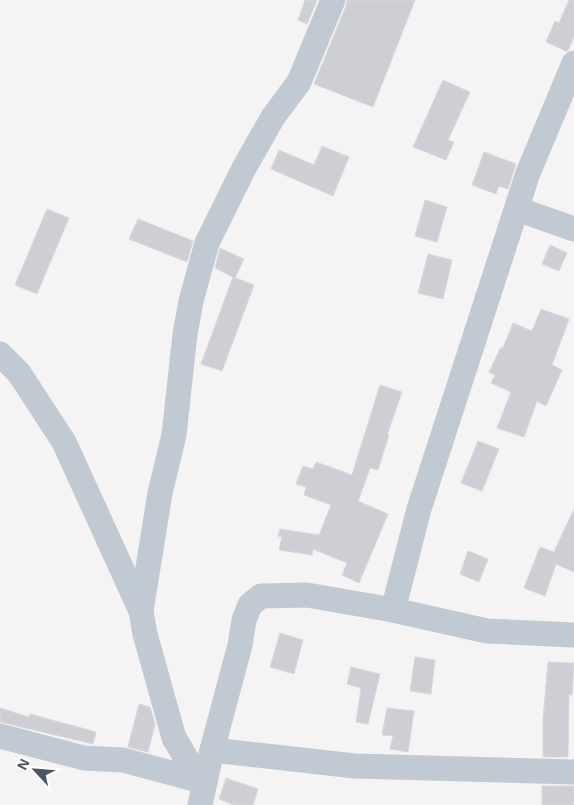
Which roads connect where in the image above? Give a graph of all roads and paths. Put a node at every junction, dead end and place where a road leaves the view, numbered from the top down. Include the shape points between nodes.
1 (332, 0) edge
2 (574, 62) edge
3 (517, 209) junction
4 (574, 230) edge
5 (0, 354) edge
6 (393, 610) junction
7 (141, 611) junction
8 (574, 635) edge
9 (0, 736) edge
10 (212, 750) junction
11 (574, 772) edge
12 (202, 793) edge

1 - 7 street via 299,82 273,116 206,244 185,334 174,435 160,493
2 - 3 street via 528,173
3 - 4 street
3 - 6 street via 419,509
5 - 7 street via 19,372 64,442
6 - 8 street via 487,631
6 - 10 street via 307,595 261,596 250,605 244,620
7 - 12 street via 174,738
9 - 12 street via 84,758 123,760
10 - 11 street via 355,766
10 - 12 street

